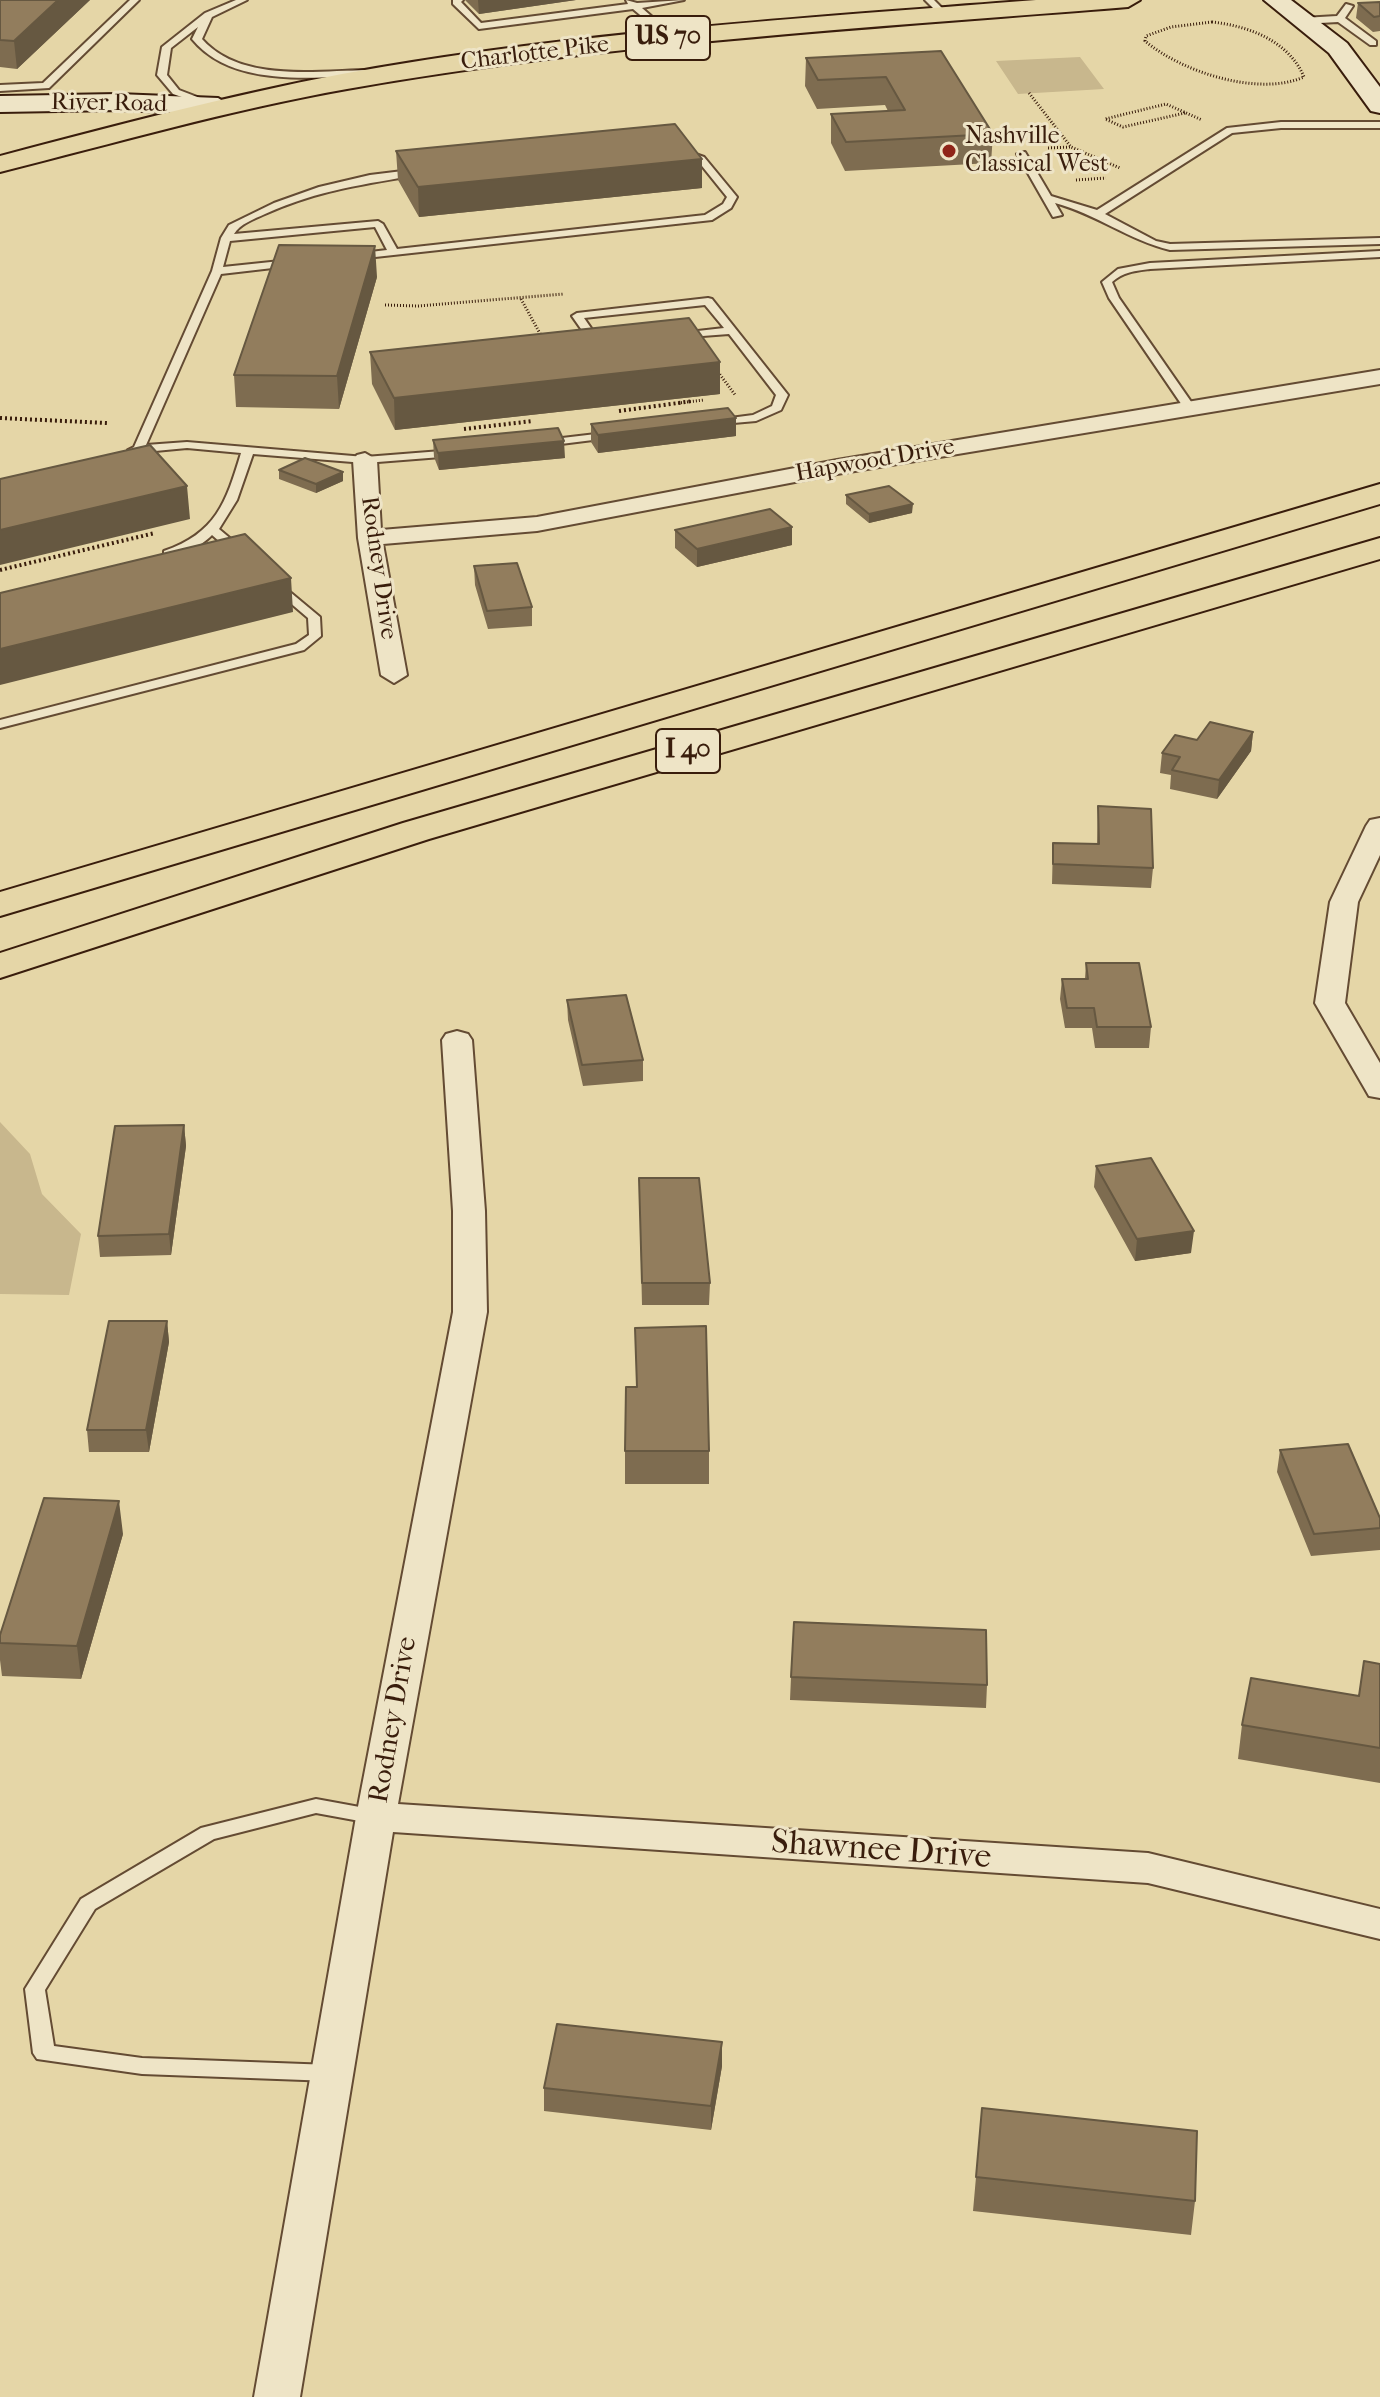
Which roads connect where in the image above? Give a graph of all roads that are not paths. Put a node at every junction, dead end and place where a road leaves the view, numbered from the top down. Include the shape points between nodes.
1 (135, 0) edge
2 (243, 0) edge
3 (459, 0) edge
4 (680, 0) edge
5 (1128, 0) edge
6 (1276, 0) edge
7 (631, 2) edge
8 (1346, 3) edge
9 (1364, 4) edge
10 (937, 8) edge
11 (208, 15) junction
12 (1340, 19) junction
13 (1302, 21) junction
14 (671, 38) junction
15 (1373, 43) dead end
16 (392, 73) junction
17 (0, 88) edge
18 (0, 104) edge
19 (1380, 105) edge
20 (218, 106) junction
21 (1380, 125) edge
22 (669, 147) edge
23 (1022, 154) dead end
24 (0, 164) edge
25 (436, 170) edge
26 (1048, 198) junction
27 (1098, 214) junction
28 (1057, 215) dead end
29 (226, 238) junction
30 (1380, 241) edge
31 (1170, 247) junction
32 (393, 251) junction
33 (1380, 254) edge
34 (338, 258) edge
35 (310, 261) edge
36 (1124, 270) junction
37 (217, 271) junction
38 (731, 331) junction
39 (672, 337) edge
40 (613, 343) edge
41 (1380, 377) edge
42 (1188, 406) junction
43 (709, 424) edge
44 (631, 433) edge
45 (537, 444) edge
46 (248, 450) junction
47 (474, 451) edge
48 (365, 460) junction
49 (1380, 494) edge
50 (214, 531) junction
51 (370, 538) junction
52 (1380, 548) edge
53 (150, 560) edge
54 (247, 560) edge
55 (270, 579) edge
56 (394, 675) dead end
57 (0, 724) edge
58 (1380, 826) edge
59 (0, 904) edge
60 (0, 966) edge
61 (457, 1040) dead end
62 (1380, 1089) edge
63 (376, 1817) junction
64 (1380, 1924) edge
65 (332, 2073) junction
66 (277, 2397) edge

1 - 17 lane via 46,86
2 - 11 lane
3 - 7 lane via 479,26
4 - 7 lane
5 - 10 main road, Charlotte Pike / US 70
6 - 13 street
7 - 14 lane
8 - 9 lane
8 - 12 lane
10 - 14 main road, Charlotte Pike / US 70
11 - 16 lane via 197,39 203,50 237,65 285,73
11 - 20 lane via 167,47 162,75 176,92
12 - 13 lane
12 - 15 lane
13 - 19 street via 1338,48
14 - 16 main road, Charlotte Pike / US 70
16 - 20 main road, Charlotte Pike / US 70
18 - 20 street, River Road
20 - 24 main road, Charlotte Pike / US 70
21 - 27 lane via 1230,130
22 - 32 lane via 701,159 732,197 727,206 708,218
23 - 26 lane
25 - 29 lane via 358,178 307,192 233,227
26 - 27 lane
26 - 28 lane
27 - 31 lane
29 - 32 lane via 378,224
29 - 37 lane
30 - 31 lane
31 - 36 lane
32 - 34 lane
33 - 36 lane
35 - 37 lane
36 - 42 lane via 1111,277 1109,288
37 - 46 lane via 133,450 187,445
38 - 39 lane
38 - 40 lane via 708,301 577,316 598,345
38 - 43 lane via 782,395 777,408 756,418
41 - 42 street, Hapwood Drive
42 - 51 street, Hapwood Drive via 537,524
44 - 45 lane
46 - 48 lane
46 - 50 lane via 237,488
47 - 48 lane
48 - 51 street, Rodney Drive
49 - 59 main road, I 40
50 - 53 lane via 184,550
50 - 54 lane
51 - 56 street, Rodney Drive
52 - 60 main road, I 40 via 431,826
55 - 57 lane via 314,617 315,636 300,647
58 - 62 street via 1344,902 1330,1003
61 - 63 street, Rodney Drive via 470,1312
63 - 64 street, Shawnee Drive via 1148,1868
63 - 65 street, Rodney Drive
63 - 65 lane via 316,1806 208,1833 88,1904 35,1989 44,2053 142,2066
65 - 66 street, Rodney Drive

